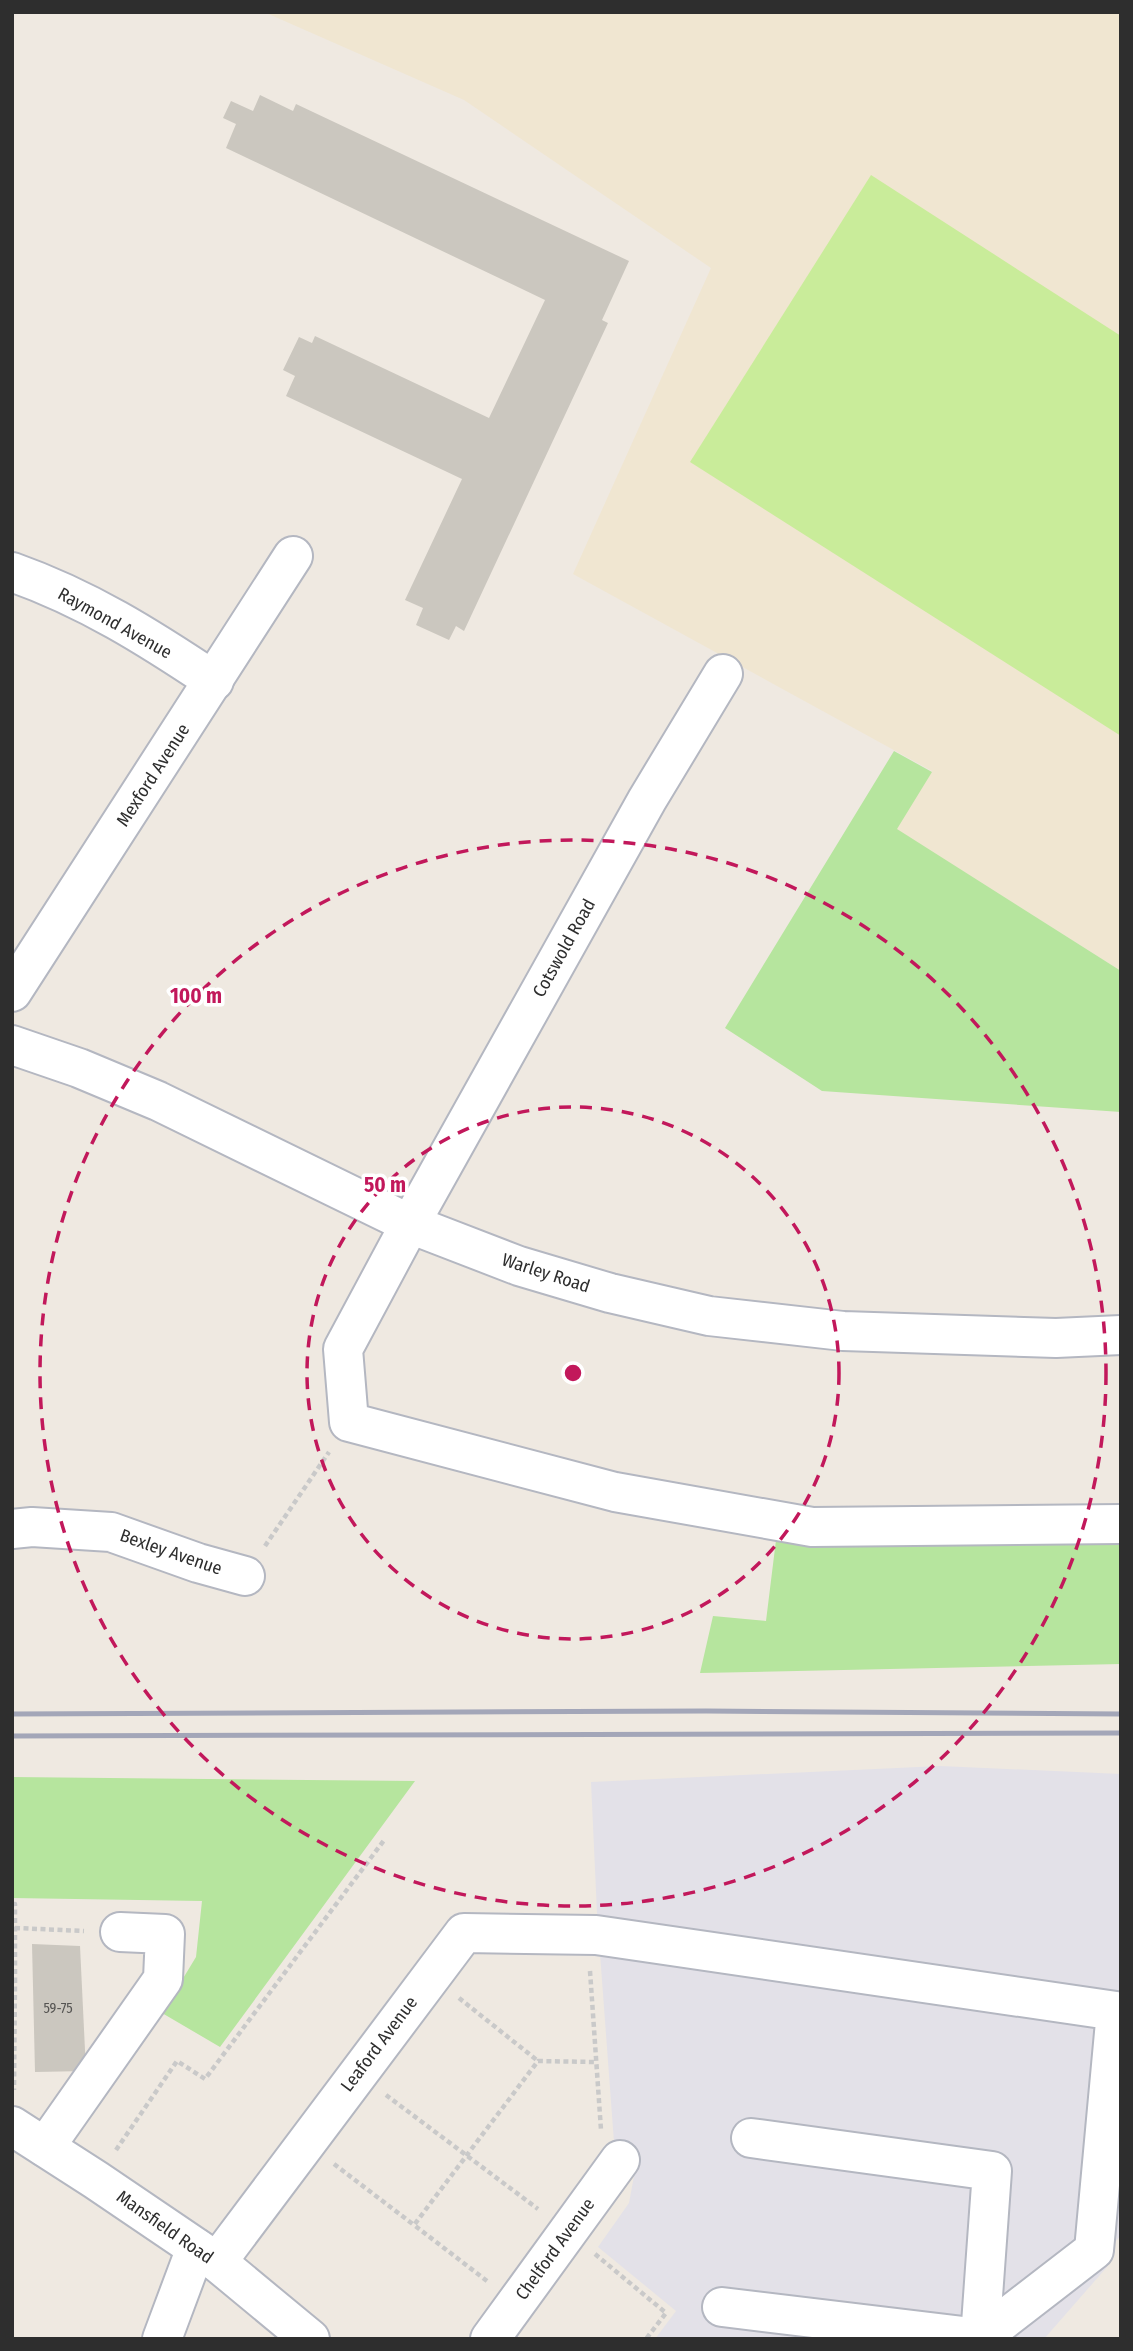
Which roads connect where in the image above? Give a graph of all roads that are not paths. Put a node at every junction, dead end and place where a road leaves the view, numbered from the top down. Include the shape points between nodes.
1 (293, 556) dead end
2 (12, 572) edge
3 (723, 674) dead end
4 (214, 681) junction
5 (12, 992) edge
6 (12, 1045) edge
7 (410, 1224) junction
8 (1121, 1335) edge
9 (1121, 1524) edge
10 (12, 1529) edge
11 (245, 1576) road end
12 (120, 1932) road end
13 (13, 2112) edge
14 (751, 2138) dead end
15 (45, 2147) junction
16 (612, 2171) road end
17 (1107, 2252) edge
18 (206, 2255) junction
19 (722, 2307) dead end
20 (980, 2338) edge
21 (162, 2339) edge
22 (310, 2339) edge
23 (490, 2339) edge

1 - 4 street, Mexford Avenue
2 - 4 street, Raymond Avenue via 83,601
3 - 7 street, Cotswold Road via 647,800
4 - 5 street, Mexford Avenue
6 - 7 street, Warley Road via 158,1101
7 - 8 street, Warley Road via 519,1266 709,1315 843,1331 1056,1338
7 - 9 street, Cotswold Road via 343,1349 349,1422 615,1492 812,1527
10 - 11 street, Bexley Avenue via 111,1532
12 - 15 street via 165,1934 163,1979
13 - 15 street, Mansfield Road
14 - 20 street via 992,2171
15 - 18 street, Mansfield Road
16 - 23 street, Chelford Avenue
17 - 18 street, Leaford Avenue via 1116,2011 592,1935 464,1933 306,2143
17 - 20 street
18 - 21 street, Leaford Avenue
18 - 22 street, Mansfield Road
19 - 20 street

